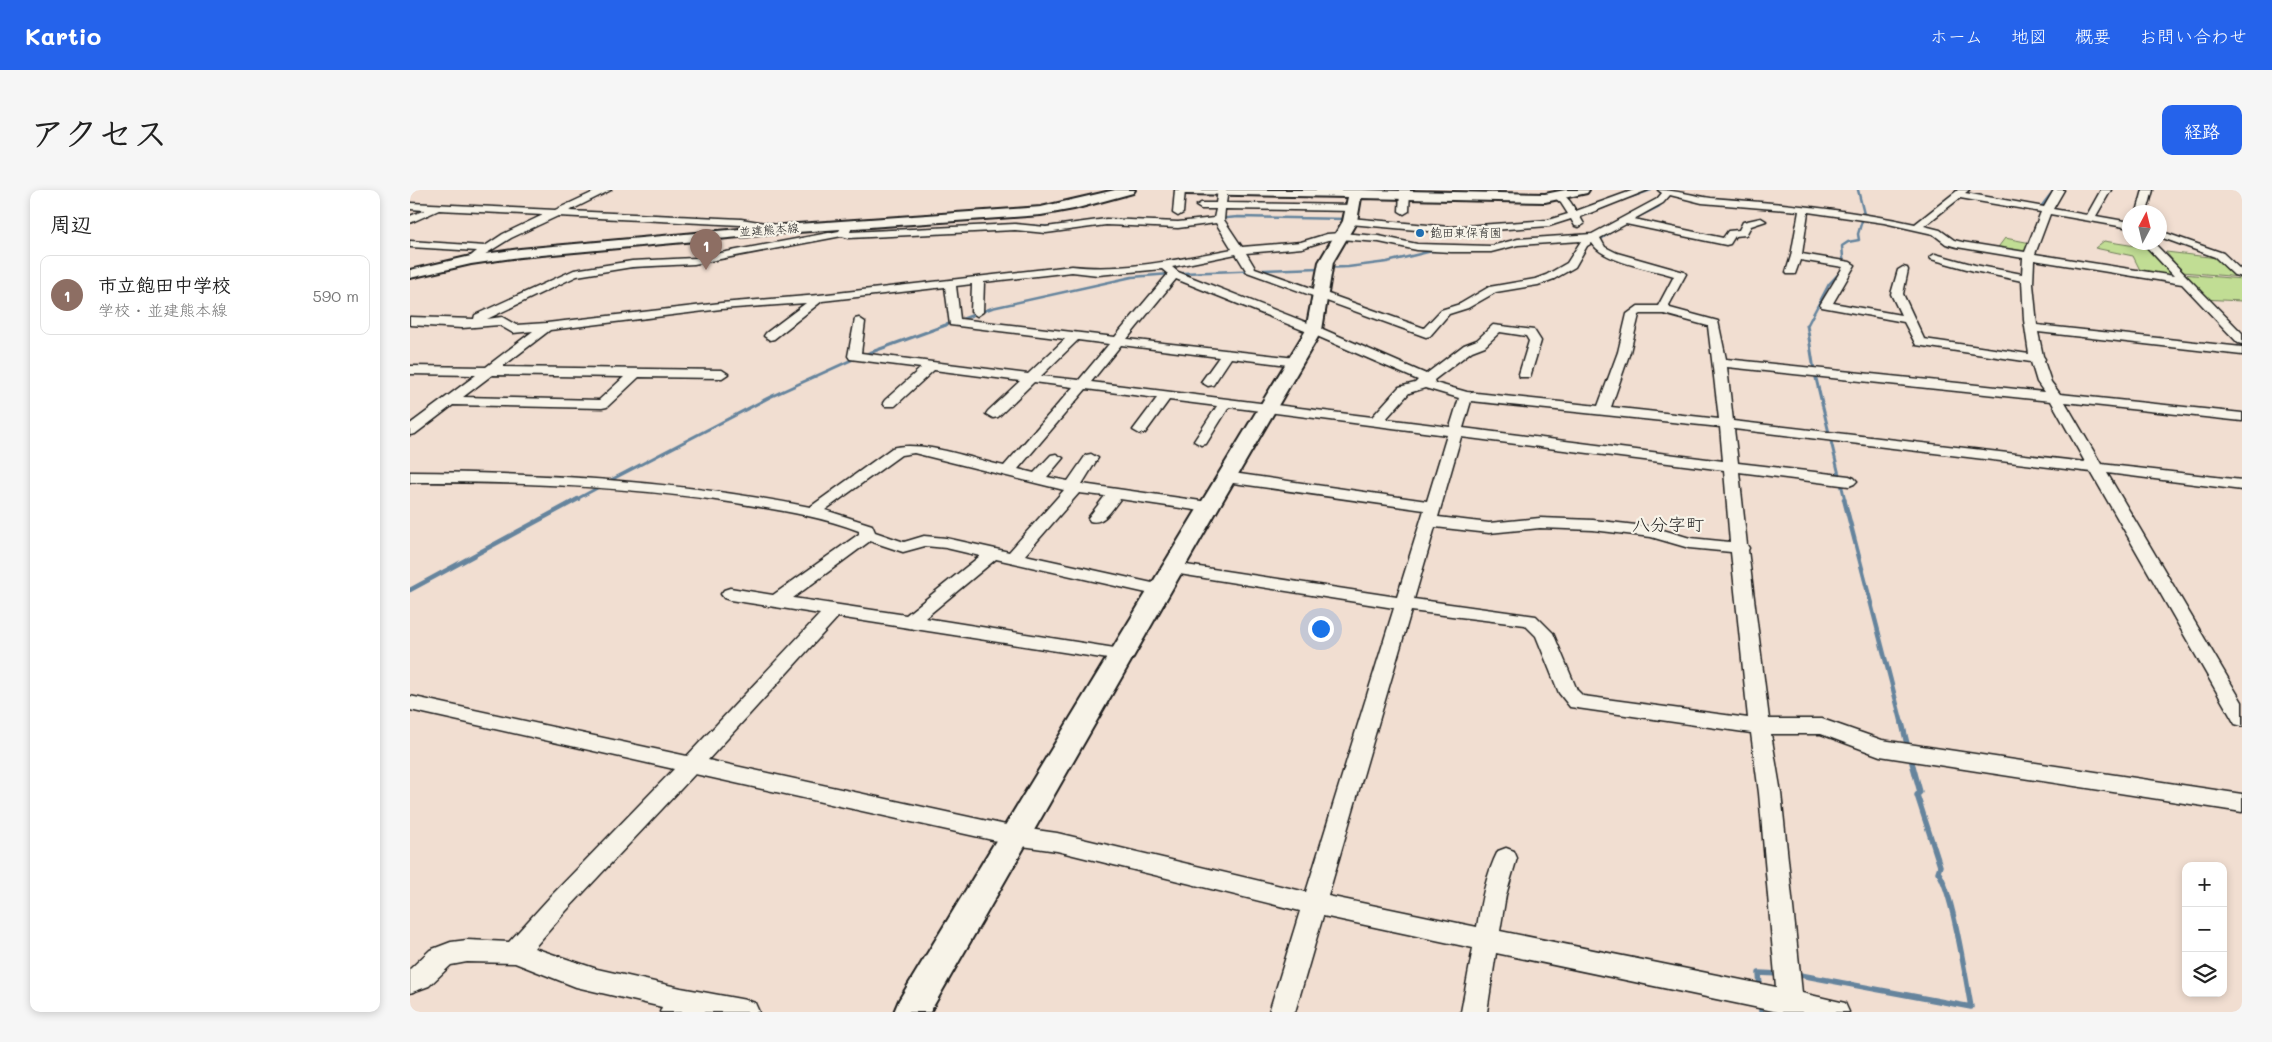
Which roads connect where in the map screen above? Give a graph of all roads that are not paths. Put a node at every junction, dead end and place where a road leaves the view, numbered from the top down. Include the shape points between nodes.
1 (606, 190) edge
2 (1129, 190) edge
3 (1180, 190) edge
4 (1186, 190) edge
5 (1223, 190) edge
6 (1584, 190) edge
7 (1644, 190) edge
8 (2059, 190) edge
9 (2106, 190) edge
10 (2148, 190) edge
11 (1665, 191) edge
12 (1404, 192) edge
13 (1961, 192) edge
14 (1454, 193) edge
15 (1559, 197) junction
16 (2144, 205) edge
17 (410, 206) edge
18 (1201, 206) dead end
19 (1221, 206) junction
20 (438, 207) junction
21 (1804, 208) junction
22 (1351, 210) edge
23 (1404, 211) dead end
24 (2045, 211) junction
25 (557, 213) junction
26 (1178, 213) dead end
27 (1574, 216) junction
28 (2090, 218) junction
29 (410, 220) edge
30 (1219, 220) junction
31 (1623, 220) junction
32 (1762, 221) dead end
33 (2122, 224) edge
34 (1917, 227) junction
35 (783, 229) junction
36 (846, 229) junction
37 (2167, 236) edge
38 (1591, 237) junction
39 (410, 244) edge
40 (487, 250) junction
41 (2154, 250) edge
42 (1237, 251) junction
43 (1796, 256) junction
44 (2029, 256) junction
45 (1935, 258) dead end
46 (471, 260) junction
47 (1164, 265) junction
48 (1902, 270) dead end
49 (1791, 272) dead end
50 (410, 274) edge
51 (1174, 274) junction
52 (2242, 274) edge
53 (2026, 278) junction
54 (978, 280) junction
55 (2183, 281) junction
56 (950, 284) junction
57 (1319, 294) junction
58 (819, 298) junction
59 (1665, 310) junction
60 (977, 312) dead end
61 (410, 314) edge
62 (1910, 320) junction
63 (410, 321) edge
64 (859, 322) dead end
65 (547, 327) junction
66 (2032, 328) junction
67 (1314, 330) junction
68 (770, 336) dead end
69 (1075, 336) junction
70 (2242, 340) edge
71 (1117, 342) junction
72 (2242, 351) edge
73 (1227, 354) junction
74 (2039, 359) junction
75 (1296, 362) junction
76 (1720, 362) junction
77 (931, 366) junction
78 (410, 370) edge
79 (490, 371) junction
80 (636, 373) junction
81 (722, 374) dead end
82 (1525, 374) dead end
83 (1032, 379) junction
84 (1427, 379) junction
85 (1208, 382) dead end
86 (1081, 386) junction
87 (1165, 396) junction
88 (1466, 396) junction
89 (2056, 398) junction
90 (449, 401) junction
91 (890, 403) dead end
92 (1225, 403) junction
93 (1269, 408) junction
94 (1603, 411) junction
95 (993, 414) dead end
96 (2242, 417) edge
97 (1376, 421) junction
98 (1728, 424) junction
99 (1140, 430) dead end
100 (410, 431) edge
101 (1454, 432) junction
102 (1201, 441) dead end
103 (1056, 458) dead end
104 (1091, 458) dead end
105 (1732, 466) junction
106 (2096, 468) junction
107 (1008, 471) junction
108 (410, 477) edge
109 (1226, 477) junction
110 (1038, 478) junction
111 (1849, 481) dead end
112 (2242, 485) edge
113 (1072, 487) junction
114 (1116, 493) junction
115 (1208, 507) junction
116 (813, 512) junction
117 (1430, 513) junction
118 (1096, 518) dead end
119 (868, 535) junction
120 (1741, 548) junction
121 (992, 554) junction
122 (1013, 558) junction
123 (1173, 568) junction
124 (1160, 590) junction
125 (730, 594) dead end
126 (778, 602) junction
127 (1405, 604) junction
128 (834, 610) junction
129 (909, 622) junction
130 (1121, 655) junction
131 (410, 703) edge
132 (2242, 719) edge
133 (1760, 727) junction
134 (692, 764) junction
135 (2242, 803) edge
136 (1015, 836) junction
137 (1506, 858) dead end
138 (1315, 904) junction
139 (1485, 940) junction
140 (516, 952) junction
141 (410, 981) edge
142 (677, 1006) edge
143 (1790, 1007) edge
144 (746, 1012) edge
145 (911, 1012) edge
146 (1282, 1012) edge
147 (1474, 1012) edge
148 (1836, 1012) edge

1 - 25 street
2 - 36 main road, 並建熊本線 via 1048,210
3 - 26 street
4 - 5 main road
5 - 19 street
5 - 22 main road
6 - 15 main road
7 - 27 street
8 - 24 street
9 - 28 street
10 - 16 street
11 - 21 street via 1702,200
11 - 31 street via 1660,201
12 - 14 main road
12 - 22 main road
12 - 23 street
13 - 24 street
13 - 34 street
14 - 15 main road
15 - 27 street
17 - 20 street
18 - 19 street
19 - 22 street
19 - 30 street
20 - 25 street
20 - 29 street
21 - 34 street
21 - 43 street
22 - 27 street via 1450,230 1549,223
22 - 38 street via 1379,238 1416,247 1491,249 1518,242
22 - 42 street via 1327,237 1302,245
22 - 57 main road via 1326,262
24 - 28 street
24 - 44 street
25 - 35 street via 740,222
25 - 40 street via 507,236
27 - 38 street
28 - 33 street
30 - 36 street via 1171,225 1106,222 1046,230 1015,227 849,235
30 - 42 street
31 - 32 street via 1726,242 1732,233 1742,232 1747,224
31 - 38 street
34 - 44 street via 1936,232 1950,242
35 - 36 main road, 並建熊本線
35 - 46 main road, 並建熊本線
36 - 61 street via 694,261 632,264 574,273 474,319
37 - 52 street via 2220,255
38 - 57 street via 1571,265 1550,278 1493,288 1464,306 1444,312 1426,333
38 - 59 street via 1601,249 1613,255 1680,274 1663,305
39 - 40 street
40 - 46 street
41 - 55 street
42 - 47 street
42 - 57 street via 1251,270
43 - 49 street
43 - 62 street via 1850,265 1826,305
44 - 53 street
44 - 55 street
45 - 53 street
46 - 50 main road, 並建熊本線
47 - 51 street
47 - 54 street via 1098,272 1072,269
48 - 62 street via 1897,294
51 - 67 street
51 - 71 street
53 - 66 street
54 - 56 street
54 - 60 street
55 - 70 street
56 - 58 street
56 - 69 street via 954,322
57 - 67 main road
58 - 65 street
58 - 68 street
59 - 76 street via 1714,324
59 - 94 street via 1638,310 1634,314
62 - 74 street via 1917,338 1926,344
63 - 65 street via 462,324 502,321 514,329
64 - 77 street via 854,356
65 - 79 street
66 - 72 street
66 - 74 street
67 - 75 main road
67 - 84 street
69 - 71 street
69 - 83 street
71 - 73 street
71 - 86 street
73 - 75 street
73 - 85 street
74 - 89 street via 2044,383
75 - 93 main road
76 - 89 street
76 - 98 street
77 - 83 street
77 - 91 street
78 - 79 street
79 - 80 street
79 - 90 street
80 - 81 street
80 - 90 street via 602,404
82 - 84 street via 1535,341 1530,333 1497,328 1481,343 1468,348
83 - 86 street
83 - 95 street
84 - 88 street via 1429,385
84 - 97 street via 1419,387 1404,390
86 - 87 street
86 - 107 street
87 - 92 street
87 - 99 street
88 - 94 street
88 - 101 street
89 - 96 street
89 - 106 street
90 - 100 street
92 - 93 street
92 - 102 street
93 - 97 street
93 - 109 main road
94 - 98 street
97 - 101 street
98 - 105 street
98 - 106 street
101 - 105 street
101 - 117 street
103 - 110 street
104 - 113 street
105 - 111 street
105 - 120 street
106 - 112 street
106 - 132 street
107 - 110 street
107 - 116 street via 902,449
108 - 116 street via 504,477 635,484
109 - 115 main road
109 - 117 street
110 - 113 street
113 - 114 street
113 - 122 street via 1072,491
114 - 115 street
114 - 118 street
115 - 123 main road
116 - 119 street via 866,528
117 - 120 street via 1489,528 1540,523 1593,525 1653,532 1689,543
117 - 127 street
119 - 121 street via 903,546 924,541
119 - 126 street
120 - 133 street
121 - 122 street
121 - 129 street
122 - 124 street
123 - 124 main road
123 - 127 street
124 - 130 main road
125 - 126 street
126 - 128 street
127 - 133 street via 1530,620 1544,633 1577,702
127 - 138 street
128 - 129 street
128 - 134 street
129 - 130 street
130 - 136 main road
131 - 134 street
133 - 135 street via 1822,726 1880,748
133 - 143 street via 1770,793
134 - 136 street
134 - 140 street
136 - 138 street via 1056,842
136 - 145 main road
137 - 139 street
138 - 139 street
138 - 146 street
139 - 143 street
139 - 147 street
140 - 141 street via 458,951 441,956 425,973
140 - 142 street
142 - 144 street
143 - 148 street

